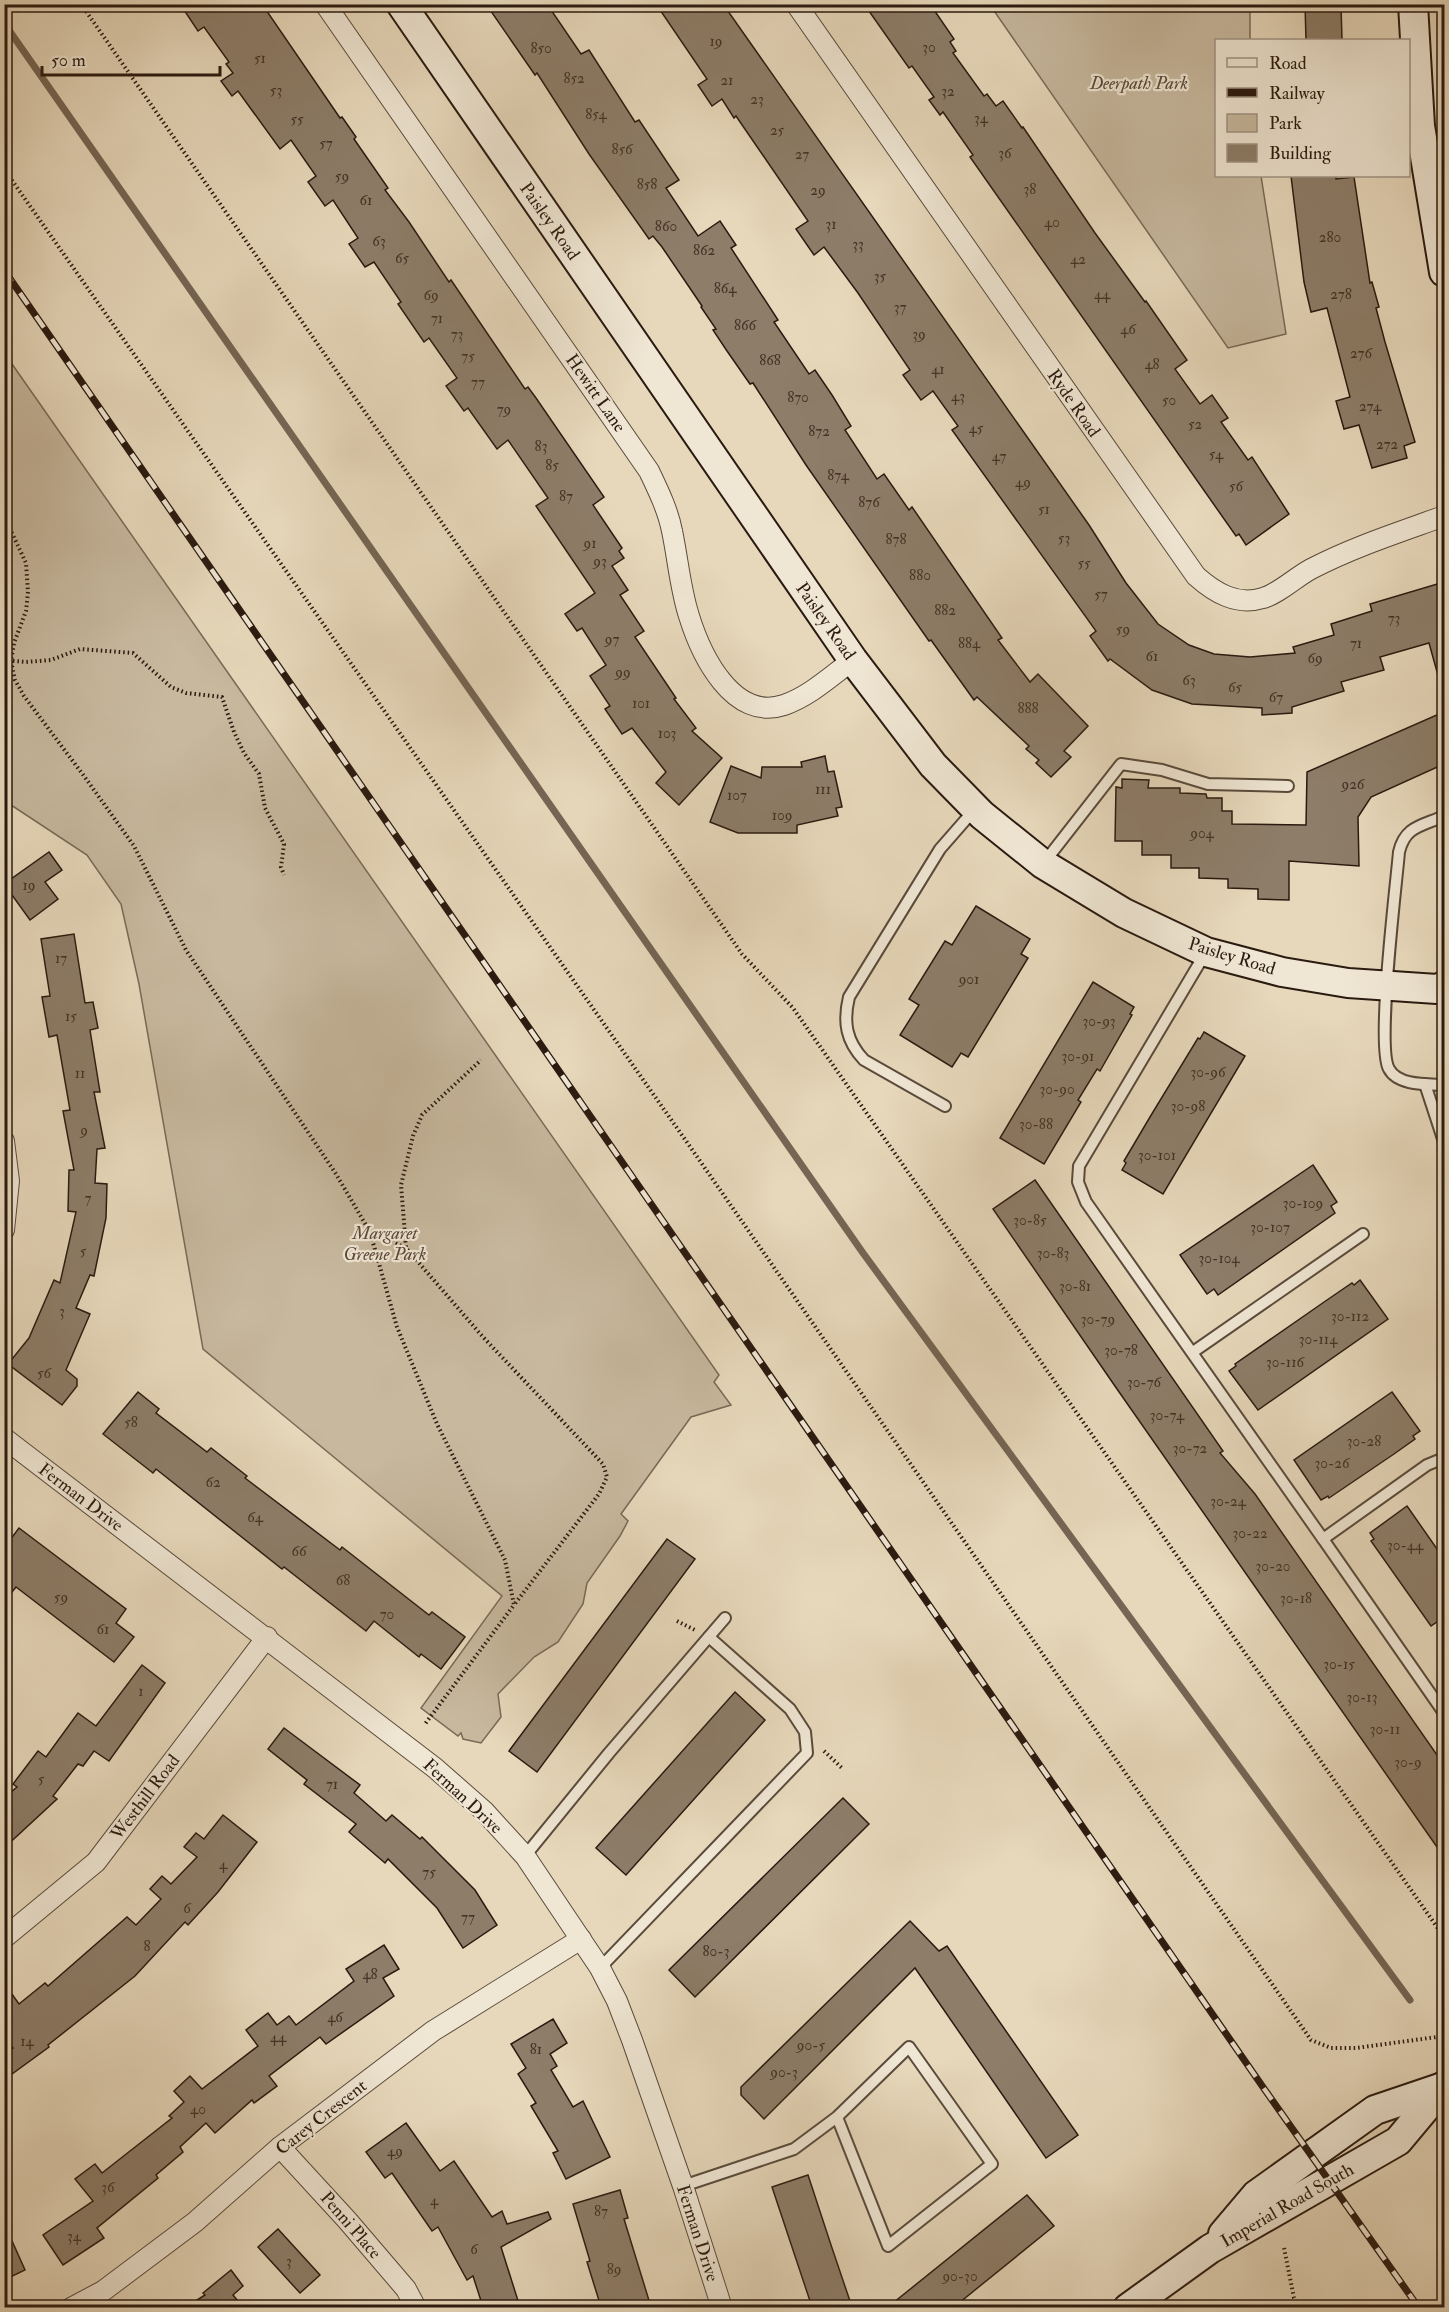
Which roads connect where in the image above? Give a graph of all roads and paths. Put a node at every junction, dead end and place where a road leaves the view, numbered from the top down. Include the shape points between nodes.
1 (81, 4) edge
2 (326, 4) edge
3 (401, 4) edge
4 (796, 4) edge
5 (1413, 4) edge
6 (1434, 4) edge
7 (1444, 6) edge
8 (4, 169) edge
9 (1443, 261) edge
10 (4, 516) edge
11 (1444, 516) edge
12 (4, 660) edge
13 (853, 660) junction
14 (10, 661) junction
15 (1288, 786) dead end
16 (976, 808) junction
17 (1444, 816) edge
18 (1043, 864) junction
19 (284, 875) dead end
20 (1206, 952) junction
21 (1387, 985) junction
22 (1442, 990) edge
23 (481, 1060) dead end
24 (1425, 1084) junction
25 (1444, 1085) edge
26 (945, 1106) dead end
27 (1443, 1140) edge
28 (4, 1141) edge
29 (4, 1230) edge
30 (370, 1232) junction
31 (1363, 1234) dead end
32 (406, 1248) junction
33 (1192, 1352) junction
34 (7, 1445) edge
35 (1444, 1458) edge
36 (1323, 1539) junction
37 (514, 1605) junction
38 (725, 1618) dead end
39 (267, 1637) junction
40 (709, 1637) junction
41 (1444, 1713) edge
42 (425, 1724) dead end
43 (525, 1857) junction
44 (1444, 1937) edge
45 (4, 1938) edge
46 (581, 1939) junction
47 (600, 1968) junction
48 (1444, 2036) edge
49 (1444, 2086) edge
50 (837, 2117) junction
51 (280, 2147) junction
52 (683, 2186) junction
53 (1284, 2248) dead end
54 (1210, 2249) junction
55 (71, 2307) edge
56 (416, 2307) edge
57 (722, 2307) edge
58 (1128, 2307) edge
59 (1301, 2307) edge

1 - 44 path via 735,944 793,1008
2 - 13 street, Hewitt Lane via 649,471 672,529 688,615 702,650 720,678 740,699 763,708 806,695
3 - 13 main road, Paisley Road
4 - 11 street, Ryde Road via 1196,576 1214,592 1238,600 1264,598 1341,555
5 - 9 main road via 1420,126
6 - 7 lane
8 - 48 path via 1311,2040 1331,2048 1356,2048
10 - 14 path via 26,563 28,592
12 - 14 path
13 - 16 main road, Paisley Road via 933,765
14 - 19 path via 51,660 80,649 134,653 171,687 186,693 222,697 244,753 259,774 265,808 284,844
14 - 30 path via 24,696 134,846 186,950 336,1174
15 - 18 lane via 1208,784 1162,770 1121,764
16 - 18 main road, Paisley Road
16 - 26 lane via 940,849 849,997 846,1012 847,1033 854,1050 864,1060
17 - 21 lane via 1402,838
18 - 20 main road, Paisley Road via 1124,913
20 - 21 main road, Paisley Road via 1282,972
20 - 33 lane via 1078,1166 1078,1182 1086,1202
21 - 22 main road, Paisley Road
21 - 24 lane via 1384,1047 1388,1068 1396,1078
23 - 32 path via 422,1115 413,1136 401,1185
24 - 25 lane
24 - 27 lane
28 - 29 street via 9,1181
30 - 32 path
30 - 37 path via 397,1327 437,1424 505,1560
31 - 33 lane
32 - 37 path via 483,1337 603,1464 606,1477 599,1494
33 - 36 lane
34 - 39 street, Ferman Drive
35 - 36 lane via 1428,1465
36 - 41 lane
37 - 42 path
38 - 40 lane
39 - 43 street, Ferman Drive via 435,1768 484,1811
39 - 45 street, Westhill Road via 96,1862
40 - 43 lane
40 - 47 lane via 790,1709 805,1732 807,1753
43 - 46 street, Ferman Drive
46 - 47 street, Ferman Drive
46 - 51 street, Carey Crescent via 433,2031
47 - 52 street, Ferman Drive via 632,2040
49 - 54 main road, Imperial Road South via 1398,2141
49 - 54 main road, Imperial Road South via 1375,2110 1256,2195
50 - 50 lane via 888,2246 992,2164 909,2047
50 - 52 lane via 794,2149
51 - 55 street, Carey Crescent via 195,2222 103,2291
51 - 56 street, Penni Place via 406,2289
52 - 57 street, Ferman Drive
53 - 59 path via 1294,2298
54 - 58 main road

